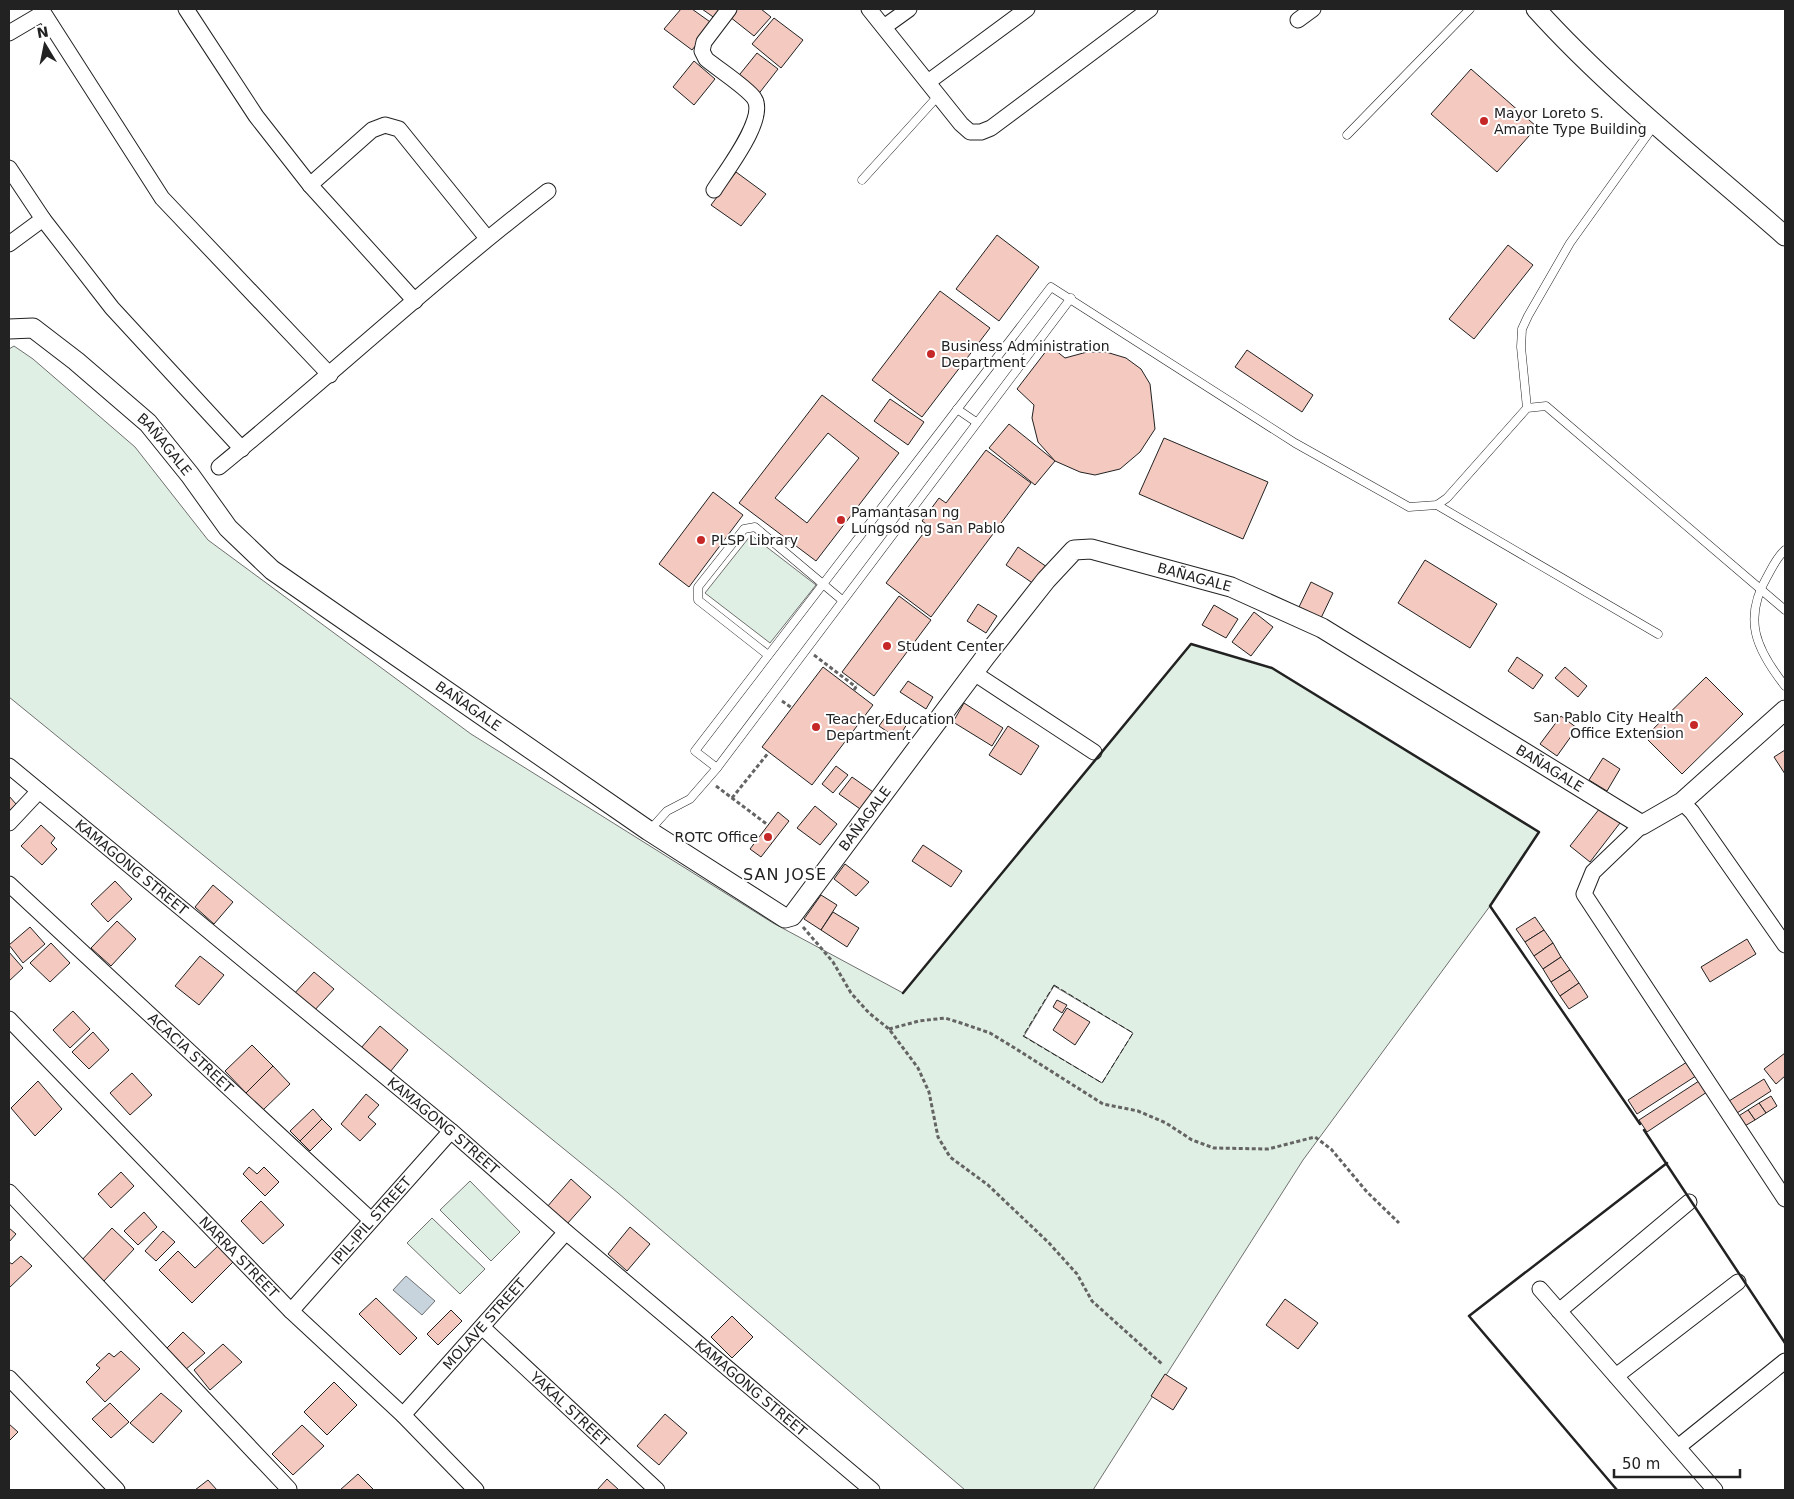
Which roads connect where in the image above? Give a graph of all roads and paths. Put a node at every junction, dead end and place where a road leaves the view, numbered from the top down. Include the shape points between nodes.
1 (186, 9) edge
2 (728, 9) edge
3 (869, 9) edge
4 (909, 9) edge
5 (1028, 9) edge
6 (1150, 9) edge
7 (1313, 9) edge
8 (1470, 9) edge
9 (1536, 9) edge
10 (42, 11) edge
11 (1298, 20) dead end
12 (884, 27) junction
13 (9, 33) edge
14 (928, 82) junction
15 (938, 96) junction
16 (1656, 123) junction
17 (1347, 135) dead end
18 (9, 168) edge
19 (862, 180) dead end
20 (310, 184) junction
21 (714, 190) dead end
22 (548, 191) dead end
23 (43, 219) junction
24 (1785, 236) edge
25 (487, 238) junction
26 (9, 244) edge
27 (1071, 298) junction
28 (415, 301) junction
29 (9, 329) edge
30 (330, 375) junction
31 (1527, 408) junction
32 (957, 409) junction
33 (976, 422) junction
34 (242, 449) junction
35 (219, 468) dead end
36 (1437, 505) junction
37 (1785, 550) edge
38 (824, 585) junction
39 (1761, 587) junction
40 (842, 600) junction
41 (1785, 610) edge
42 (1658, 634) dead end
43 (814, 654) dead end
44 (768, 655) junction
45 (974, 673) junction
46 (1785, 686) edge
47 (856, 687) dead end
48 (779, 700) dead end
49 (792, 708) dead end
50 (1785, 710) edge
51 (769, 752) dead end
52 (1094, 752) dead end
53 (9, 766) edge
54 (717, 768) junction
55 (704, 783) junction
56 (39, 791) junction
57 (732, 798) junction
58 (1682, 802) junction
59 (9, 823) edge
60 (1642, 825) junction
61 (768, 826) dead end
62 (649, 831) junction
63 (9, 884) edge
64 (792, 916) junction
65 (1785, 945) edge
66 (9, 1019) edge
67 (889, 1029) junction
68 (451, 1131) junction
69 (9, 1192) edge
70 (1785, 1199) edge
71 (1689, 1202) dead end
72 (371, 1220) junction
73 (1399, 1223) dead end
74 (566, 1232) junction
75 (1738, 1282) dead end
76 (1540, 1289) dead end
77 (291, 1310) junction
78 (1560, 1311) junction
79 (482, 1327) junction
80 (1785, 1361) edge
81 (1162, 1364) dead end
82 (1616, 1376) junction
83 (9, 1378) edge
84 (403, 1415) junction
85 (1678, 1447) junction
86 (117, 1490) edge
87 (288, 1490) edge
88 (476, 1490) edge
89 (657, 1490) edge
90 (872, 1490) edge
91 (1716, 1490) edge

1 - 20 street via 256,116
2 - 21 street via 708,35 702,51 706,59 754,98 758,109 756,122
3 - 12 street
4 - 12 street
5 - 14 street
6 - 15 street via 991,128 970,132
7 - 11 street
8 - 17 lane
9 - 16 street via 1566,42
10 - 13 street
10 - 30 street via 162,198
12 - 14 street
14 - 15 street
15 - 19 lane
16 - 24 street
16 - 31 lane via 1570,243 1522,329
18 - 23 street
20 - 25 street via 372,130 385,125 399,129
20 - 28 street
22 - 25 street
23 - 26 street
23 - 34 street via 112,308
25 - 28 street
27 - 32 lane via 1052,286
27 - 33 lane
27 - 36 lane via 1295,444 1409,507
28 - 30 street
29 - 62 street, BAÑAGALE via 33,328 148,423 228,528 272,570
30 - 34 street
31 - 36 lane via 1447,498
31 - 39 lane via 1546,406
32 - 33 lane
32 - 38 lane
33 - 40 lane
34 - 35 street
36 - 42 lane
37 - 39 lane
38 - 40 lane
38 - 44 lane
38 - 44 lane via 755,527 744,529 698,588 698,600
39 - 41 lane
39 - 46 lane via 1754,613 1755,635 1765,660
40 - 54 lane
43 - 47 path
44 - 54 lane via 695,751
45 - 52 street
45 - 60 street, BAÑAGALE via 1046,580 1074,550 1091,549 1231,587 1322,628
45 - 64 street, BAÑAGALE
48 - 49 path
50 - 58 street
51 - 57 path
53 - 56 street, KAMAGONG STREET
54 - 55 lane
55 - 57 path via 715,784
55 - 62 lane via 690,798 667,811
56 - 59 street
56 - 68 street, KAMAGONG STREET
57 - 61 path
58 - 60 street
58 - 65 street
60 - 70 street via 1593,872 1584,894
62 - 64 street, BAÑAGALE via 778,915 784,918
63 - 72 street, ACACIA STREET
64 - 67 path via 833,962 851,993
66 - 77 street, NARRA STREET
67 - 73 path via 945,1018 964,1024 998,1038 1103,1104 1138,1111 1214,1148 1268,1149 1315,1137 1331,1149 1367,1192
67 - 81 path via 918,1068 929,1092 938,1137 950,1157 988,1185 1049,1243 1077,1274 1092,1302
68 - 72 street, IPIL-IPIL STREET
68 - 74 street, KAMAGONG STREET
69 - 87 street
71 - 78 street
72 - 77 street, IPIL-IPIL STREET
74 - 79 street, MOLAVE STREET
74 - 90 street, KAMAGONG STREET
75 - 82 street
76 - 78 street
77 - 84 street, NARRA STREET
78 - 82 street
79 - 84 street, MOLAVE STREET
79 - 89 street, YAKAL STREET
80 - 85 street
82 - 85 street
83 - 86 street
84 - 88 street, NARRA STREET
85 - 91 street

